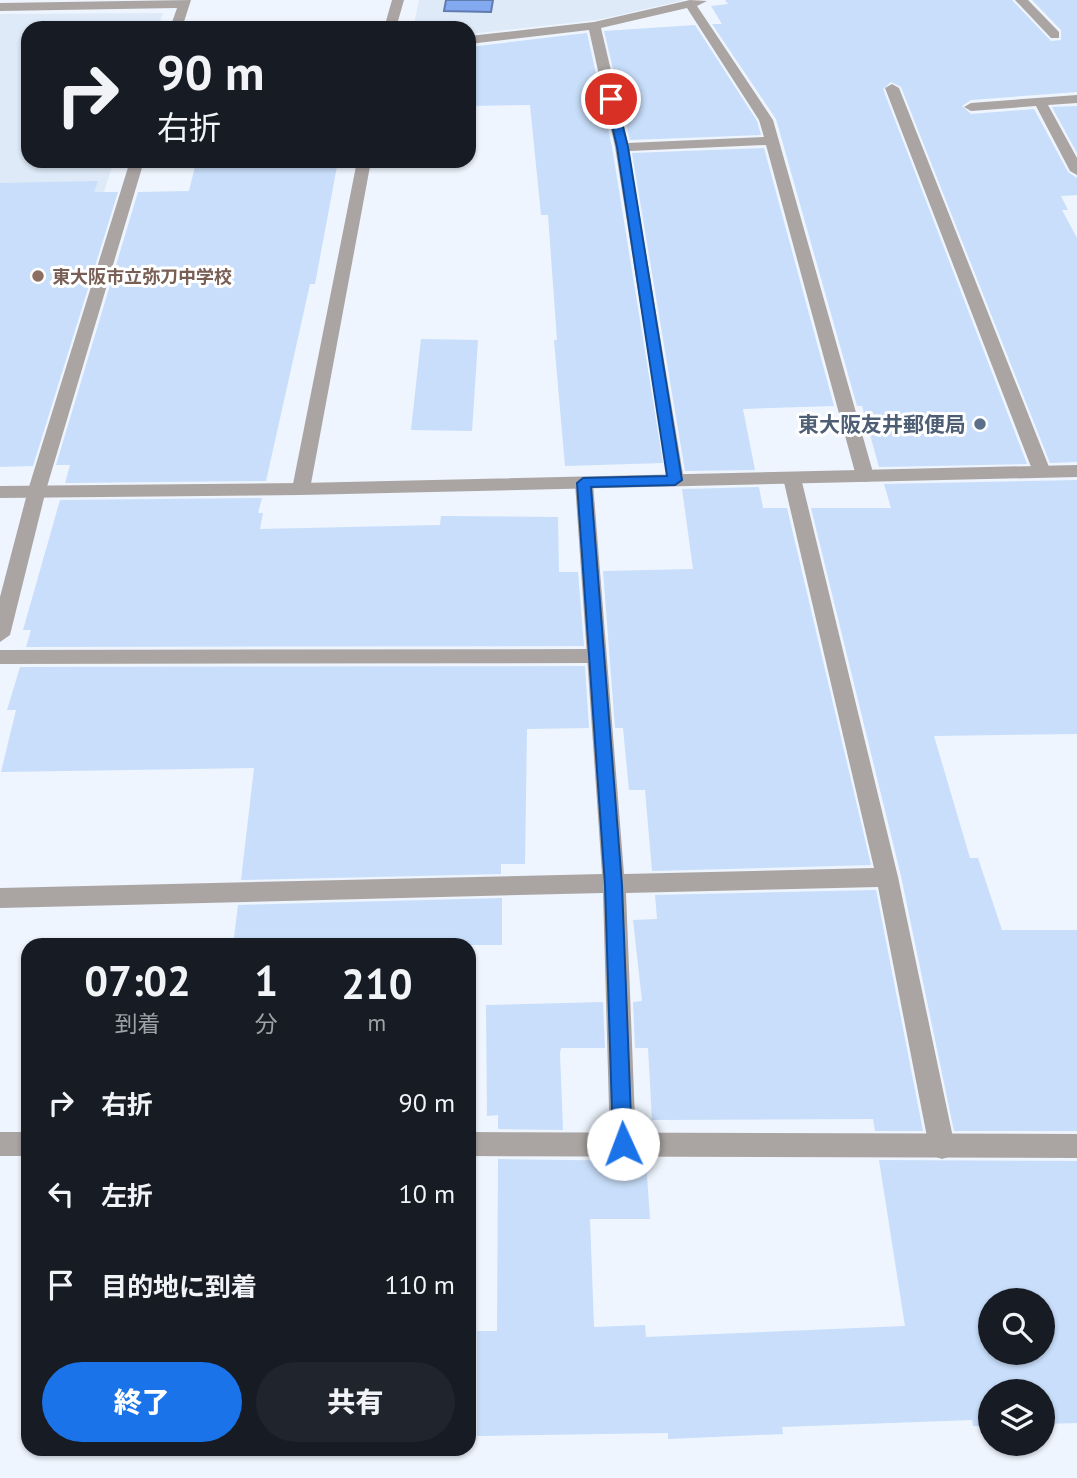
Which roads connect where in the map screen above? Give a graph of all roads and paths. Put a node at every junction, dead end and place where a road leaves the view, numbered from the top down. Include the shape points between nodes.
1 (398, 0) edge
2 (1021, 0) edge
3 (184, 2) edge
4 (697, 2) edge
5 (0, 6) edge
6 (178, 21) edge
7 (392, 21) edge
8 (594, 26) junction
9 (1055, 35) dead end
10 (476, 39) edge
11 (892, 88) dead end
12 (1077, 99) edge
13 (1040, 102) junction
14 (971, 107) dead end
15 (772, 141) junction
16 (622, 147) junction
17 (134, 168) edge
18 (363, 168) edge
19 (1077, 171) edge
20 (1077, 471) edge
21 (1042, 472) junction
22 (865, 476) junction
23 (792, 478) junction
24 (675, 480) junction
25 (583, 483) junction
26 (301, 489) junction
27 (37, 490) junction
28 (0, 492) edge
29 (0, 635) edge
30 (596, 656) junction
31 (0, 657) edge
32 (887, 877) junction
33 (614, 885) junction
34 (0, 898) edge
35 (0, 1144) edge
36 (21, 1144) edge
37 (476, 1144) edge
38 (623, 1144) junction
39 (1077, 1146) edge
40 (942, 1147) junction

1 - 7 street
2 - 9 street
3 - 5 street
3 - 6 street
4 - 8 street
4 - 15 street via 766,120
8 - 10 street
8 - 16 street
11 - 21 street
12 - 13 street
13 - 14 street
13 - 19 street
15 - 16 street
15 - 22 street
16 - 24 street
17 - 27 street
18 - 26 street
20 - 21 street
21 - 22 street
22 - 23 street
23 - 24 street
23 - 32 street
24 - 25 street
25 - 26 street
25 - 30 street
26 - 27 street
27 - 28 street
27 - 29 street
30 - 31 street
30 - 33 street
32 - 33 street
32 - 40 street
33 - 34 street
33 - 38 street
35 - 36 street
37 - 38 street
38 - 40 street
39 - 40 street

